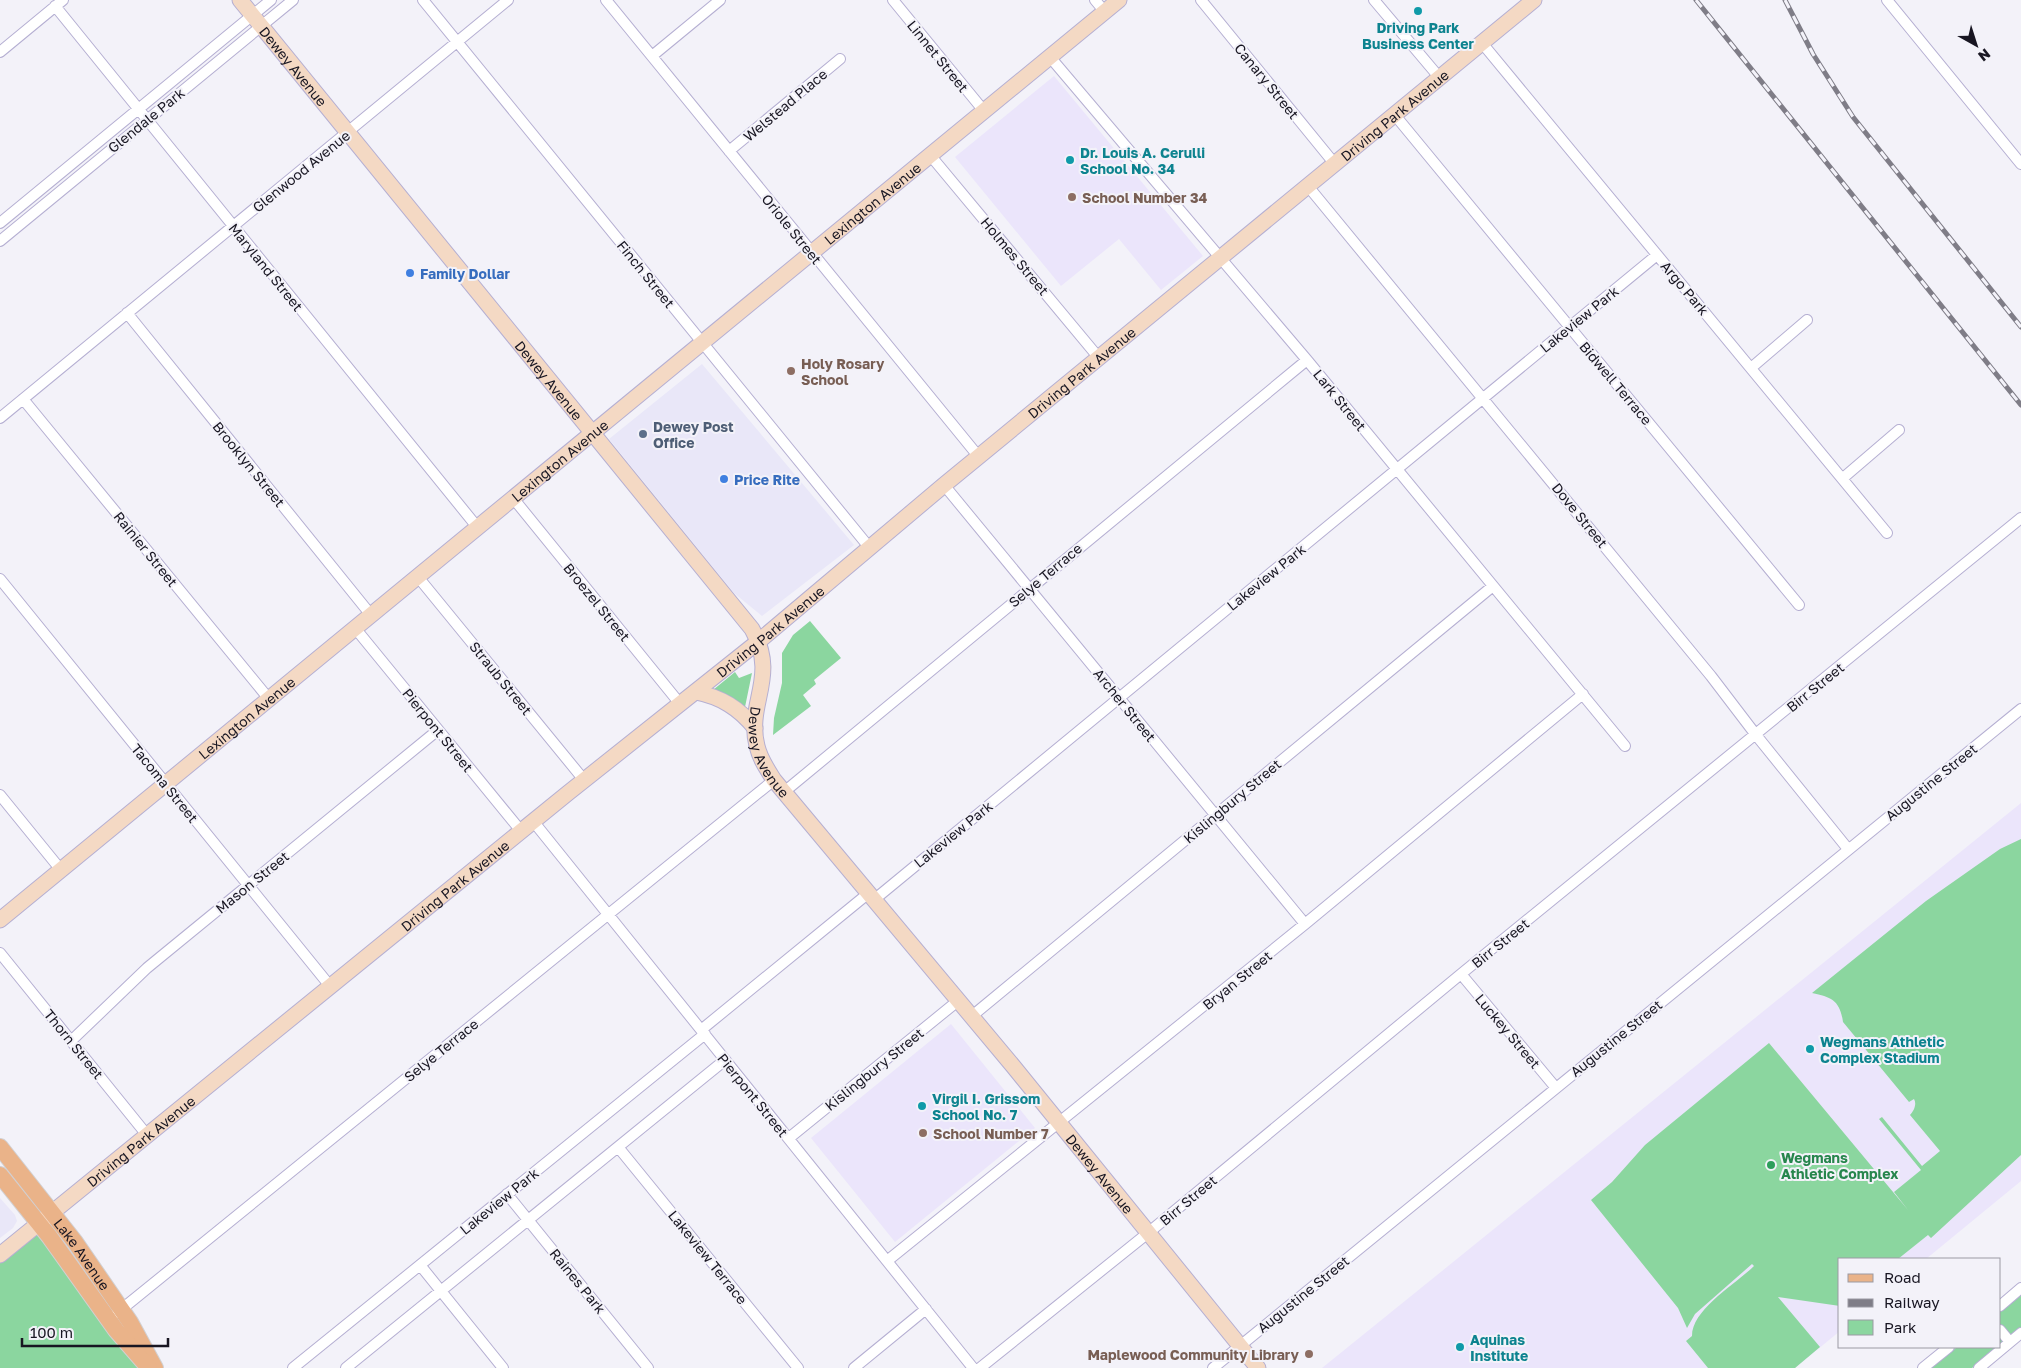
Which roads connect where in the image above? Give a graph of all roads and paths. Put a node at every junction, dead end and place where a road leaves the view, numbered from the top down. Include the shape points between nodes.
1 (240, 0) edge
2 (271, 0) edge
3 (292, 0) edge
4 (423, 0) edge
5 (508, 0) edge
6 (606, 0) edge
7 (720, 0) edge
8 (893, 0) edge
9 (1119, 0) edge
10 (1201, 0) edge
11 (1374, 0) edge
12 (1534, 0) edge
13 (1887, 0) edge
14 (59, 3) edge
15 (1100, 6) edge
16 (257, 21) junction
17 (457, 42) junction
18 (1482, 43) junction
19 (0, 52) edge
20 (652, 56) junction
21 (1050, 57) junction
22 (840, 59) dead end
23 (1439, 78) junction
24 (138, 109) junction
25 (984, 111) junction
26 (1394, 114) junction
27 (147, 120) junction
28 (347, 132) junction
29 (729, 151) junction
30 (930, 155) junction
31 (1334, 163) junction
32 (2021, 164) edge
33 (1307, 185) junction
34 (0, 223) edge
35 (233, 226) junction
36 (0, 241) edge
37 (812, 253) junction
38 (1657, 255) junction
39 (1220, 258) junction
40 (127, 314) junction
41 (1807, 320) dead end
42 (1569, 327) junction
43 (702, 344) junction
44 (1099, 358) junction
45 (1307, 360) junction
46 (1751, 368) junction
47 (1483, 398) junction
48 (23, 399) junction
49 (0, 418) edge
50 (1899, 430) dead end
51 (592, 434) junction
52 (979, 457) junction
53 (1396, 469) junction
54 (1842, 478) junction
55 (944, 485) junction
56 (513, 498) junction
57 (2021, 518) edge
58 (478, 528) junction
59 (1887, 533) dead end
60 (869, 548) junction
61 (418, 577) junction
62 (0, 579) edge
63 (1492, 586) junction
64 (1028, 588) junction
65 (1799, 605) dead end
66 (371, 615) junction
67 (355, 628) junction
68 (759, 641) junction
69 (696, 692) junction
70 (1584, 694) junction
71 (1119, 698) junction
72 (269, 699) junction
73 (680, 705) junction
74 (2021, 709) edge
75 (755, 728) junction
76 (438, 730) junction
77 (1756, 735) junction
78 (1625, 746) dead end
79 (584, 780) junction
80 (166, 784) junction
81 (780, 786) junction
82 (0, 795) edge
83 (1216, 815) junction
84 (533, 821) junction
85 (521, 831) junction
86 (1848, 849) junction
87 (61, 870) junction
88 (248, 885) junction
89 (872, 895) junction
90 (608, 914) junction
91 (0, 920) edge
92 (1305, 924) junction
93 (0, 953) edge
94 (1461, 974) junction
95 (330, 986) junction
96 (958, 1000) junction
97 (972, 1016) junction
98 (703, 1032) junction
99 (71, 1041) junction
100 (725, 1060) junction
101 (1556, 1088) junction
102 (1059, 1124) junction
103 (147, 1135) junction
104 (789, 1138) junction
105 (0, 1147) edge
106 (618, 1147) junction
107 (0, 1175) edge
108 (507, 1194) junction
109 (52, 1212) junction
110 (528, 1220) junction
111 (39, 1223) junction
112 (1148, 1233) junction
113 (0, 1255) edge
114 (888, 1261) junction
115 (420, 1265) junction
116 (2021, 1288) edge
117 (441, 1291) junction
118 (2001, 1305) edge
119 (121, 1309) junction
120 (926, 1309) junction
121 (108, 1319) junction
122 (2001, 1331) edge
123 (2021, 1333) edge
124 (2010, 1342) junction
125 (1240, 1346) junction
126 (1948, 1348) edge
127 (149, 1368) edge
128 (155, 1368) edge
129 (293, 1368) edge
130 (346, 1368) edge
131 (503, 1368) edge
132 (648, 1368) edge
133 (798, 1368) edge
134 (854, 1368) edge
135 (973, 1368) edge
136 (980, 1368) edge
137 (1213, 1368) edge
138 (1258, 1368) edge
139 (1923, 1368) edge
140 (1978, 1368) edge

1 - 16 street, Dewey Avenue
2 - 16 street, Glendale Park
3 - 16 street, Glendale Park
4 - 17 street, Finch Street
5 - 17 street, Glenwood Avenue
6 - 20 street, Oriole Street
7 - 20 street
8 - 25 street, Linnet Street
9 - 15 street, Lexington Avenue
10 - 31 street, Canary Street
11 - 23 street
12 - 18 street, Driving Park Avenue
13 - 32 street
14 - 19 street
14 - 24 street, Maryland Street
15 - 21 street, Lexington Avenue
16 - 24 street, Glendale Park
16 - 27 street, Glendale Park
16 - 28 street, Dewey Avenue
17 - 28 street, Glenwood Avenue
17 - 43 street, Finch Street
18 - 23 street, Driving Park Avenue
18 - 38 street, Argo Park
20 - 29 street, Oriole Street
21 - 25 street, Lexington Avenue
21 - 39 street, Lark Street
22 - 29 street, Welstead Place
23 - 26 street, Driving Park Avenue
24 - 27 street, Maryland Street
24 - 34 street, Glendale Park
25 - 30 street, Lexington Avenue
26 - 31 street, Driving Park Avenue
26 - 42 street, Bidwell Terrace
27 - 35 street, Maryland Street
27 - 36 street, Glendale Park
28 - 35 street, Glenwood Avenue
28 - 51 street, Dewey Avenue
29 - 37 street, Oriole Street
30 - 37 street, Lexington Avenue
30 - 44 street, Holmes Street
31 - 33 street, Driving Park Avenue
33 - 39 street, Driving Park Avenue
33 - 47 street, Dove Street
35 - 40 street, Glenwood Avenue
35 - 58 street, Maryland Street
37 - 43 street, Lexington Avenue
37 - 52 street, Oriole Street
38 - 42 street, Lakeview Park
38 - 46 street, Argo Park
39 - 44 street, Driving Park Avenue
39 - 45 street, Lark Street
40 - 48 street, Glenwood Avenue
40 - 66 street, Brooklyn Street
41 - 46 street
42 - 47 street, Lakeview Park
42 - 65 street, Bidwell Terrace
43 - 51 street, Lexington Avenue
43 - 60 street, Finch Street
44 - 52 street, Driving Park Avenue
45 - 53 street, Lark Street
45 - 64 street, Selye Terrace
46 - 54 street, Argo Park
47 - 53 street, Lakeview Park
47 - 77 street, Dove Street
48 - 49 street, Glenwood Avenue
48 - 72 street, Rainier Street
50 - 54 street
51 - 56 street, Lexington Avenue
51 - 68 street, Dewey Avenue
52 - 55 street, Driving Park Avenue
53 - 63 street, Lark Street
53 - 71 street, Lakeview Park
54 - 59 street, Argo Park
55 - 60 street, Driving Park Avenue
55 - 64 street, Archer Street
56 - 58 street, Lexington Avenue
56 - 73 street, Broezel Street
57 - 77 street, Birr Street
58 - 61 street, Lexington Avenue
60 - 68 street, Driving Park Avenue
61 - 66 street, Lexington Avenue
61 - 79 street, Straub Street
62 - 80 street, Tacoma Street
63 - 70 street, Lark Street
63 - 83 street, Kislingbury Street
64 - 71 street, Archer Street
64 - 81 street, Selye Terrace
66 - 67 street, Lexington Avenue
67 - 72 street, Lexington Avenue
67 - 76 street, Pierpont Street
68 - 69 street, Driving Park Avenue
68 - 75 street, Dewey Avenue via 764,666
69 - 73 street, Driving Park Avenue
69 - 75 street via 736,708
70 - 78 street, Lark Street
70 - 92 street, Bryan Street
71 - 83 street, Archer Street
71 - 89 street, Lakeview Park
72 - 80 street, Lexington Avenue
73 - 79 street, Driving Park Avenue
74 - 86 street, Augustine Street
75 - 81 street, Dewey Avenue via 759,753
76 - 85 street, Pierpont Street
76 - 88 street, Mason Street
77 - 86 street, Dove Street
77 - 94 street, Birr Street
79 - 84 street, Driving Park Avenue
80 - 87 street, Lexington Avenue
80 - 88 street, Tacoma Street
81 - 89 street, Dewey Avenue
81 - 90 street, Selye Terrace
82 - 87 street
83 - 92 street, Archer Street
83 - 97 street, Kislingbury Street
84 - 85 street, Driving Park Avenue
84 - 90 street, Pierpont Street
85 - 95 street, Driving Park Avenue
86 - 101 street, Augustine Street
87 - 91 street, Lexington Avenue
88 - 95 street, Tacoma Street
88 - 99 street, Mason Street via 142,973
89 - 96 street, Dewey Avenue
89 - 98 street, Lakeview Park
90 - 98 street, Pierpont Street
90 - 119 street, Selye Terrace
92 - 102 street, Bryan Street
93 - 99 street, Thorn Street
94 - 101 street, Luckey Street
94 - 112 street, Birr Street
95 - 103 street, Driving Park Avenue
96 - 97 street, Dewey Avenue
96 - 104 street, Kislingbury Street
97 - 102 street, Dewey Avenue
98 - 100 street, Pierpont Street
98 - 108 street, Lakeview Park
99 - 103 street, Thorn Street
100 - 104 street, Pierpont Street
100 - 106 street
101 - 125 street, Augustine Street
102 - 112 street, Dewey Avenue
102 - 114 street, Bryan Street
103 - 109 street, Driving Park Avenue
104 - 114 street, Pierpont Street
105 - 109 main road, Lake Avenue
106 - 110 street
106 - 133 street, Lakeview Terrace
107 - 111 main road, Lake Avenue
108 - 110 street, Raines Park
108 - 115 street, Lakeview Park
109 - 111 street, Driving Park Avenue
109 - 119 main road, Lake Avenue
110 - 117 street
110 - 132 street, Raines Park
111 - 113 street, Driving Park Avenue
111 - 121 main road, Lake Avenue
112 - 125 street, Dewey Avenue
112 - 136 street, Birr Street
114 - 120 street, Pierpont Street
115 - 117 street
115 - 129 street, Lakeview Park
116 - 118 street
117 - 130 street
117 - 131 street
119 - 121 street, Selye Terrace
119 - 128 main road, Lake Avenue
120 - 134 street
120 - 135 street, Pierpont Street
121 - 127 main road, Lake Avenue
122 - 124 street
123 - 124 street
124 - 140 street
125 - 137 street, Augustine Street
125 - 138 street, Dewey Avenue
126 - 139 street

